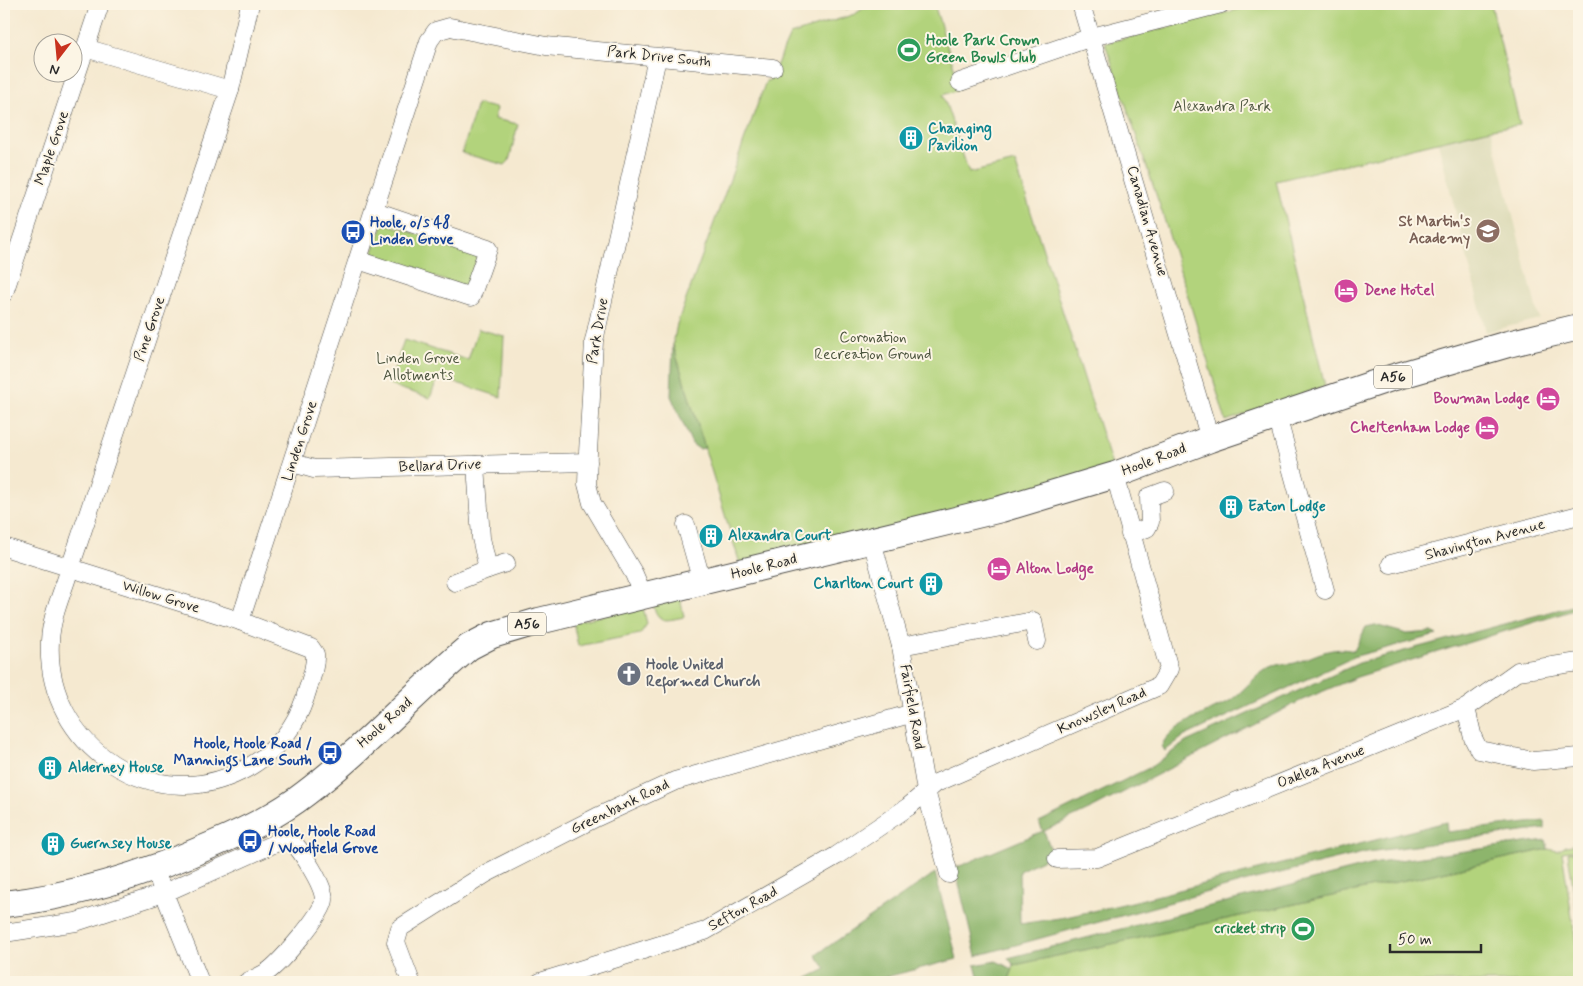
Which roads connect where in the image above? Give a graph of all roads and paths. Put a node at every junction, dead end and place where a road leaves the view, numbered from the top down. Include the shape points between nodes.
1 (100, 4) edge
2 (250, 4) edge
3 (1081, 4) edge
4 (1221, 4) edge
5 (1092, 37) junction
6 (546, 46) joint
7 (85, 48) junction
8 (657, 58) junction
9 (772, 68) dead end
10 (960, 82) dead end
11 (230, 90) junction
12 (375, 212) junction
13 (358, 260) junction
14 (4, 293) edge
15 (1579, 327) edge
16 (1278, 416) junction
17 (1210, 439) junction
18 (588, 462) junction
19 (293, 463) junction
20 (476, 465) junction
21 (1115, 475) junction
22 (1165, 491) dead end
23 (1579, 515) edge
24 (686, 525) dead end
25 (1130, 534) junction
26 (872, 541) junction
27 (4, 547) edge
28 (506, 562) dead end
29 (1391, 564) dead end
30 (70, 568) junction
31 (488, 569) junction
32 (454, 582) dead end
33 (702, 582) junction
34 (1325, 590) dead end
35 (643, 596) junction
36 (240, 621) junction
37 (1038, 640) dead end
38 (901, 646) junction
39 (315, 654) joint
40 (1579, 662) edge
41 (1466, 708) junction
42 (913, 713) junction
43 (1579, 756) edge
44 (926, 791) junction
45 (1057, 859) dead end
46 (154, 869) junction
47 (949, 874) dead end
48 (164, 893) junction
49 (4, 904) edge
50 (4, 933) edge
51 (200, 982) edge
52 (247, 982) edge
53 (411, 982) edge
54 (540, 982) edge

1 - 7 street, Maple Grove
2 - 11 street, Pine Grove
3 - 5 street, Canadian Avenue
4 - 5 street
5 - 10 street
5 - 17 street, Canadian Avenue
6 - 8 street, Park Drive South
6 - 12 street, Linden Grove via 450,28 436,31
7 - 11 street
7 - 14 street, Maple Grove
8 - 9 street, Park Drive South
8 - 18 street, Park Drive via 594,341
11 - 30 street, Pine Grove
12 - 13 street, Linden Grove
12 - 13 street via 488,249 471,297
13 - 19 street, Linden Grove
15 - 16 highway, Hoole Road / A56 via 1445,361
16 - 17 highway, Hoole Road / A56
16 - 34 street
17 - 21 highway, Hoole Road / A56
18 - 20 street, Bellard Drive
18 - 35 street, Park Drive via 588,489 594,506 634,574
19 - 20 street, Bellard Drive via 314,469
19 - 36 street, Linden Grove
20 - 31 street via 481,538
21 - 25 street, Knowsley Road
21 - 26 highway, Hoole Road / A56 via 1001,509
22 - 25 street via 1150,496 1148,528
23 - 29 street, Shavington Avenue
24 - 33 street
25 - 44 street, Knowsley Road via 1169,670 1159,686
26 - 33 highway, Hoole Road / A56
26 - 38 street, Fairfield Road
27 - 30 street, Willow Grove
28 - 31 street
30 - 36 street, Willow Grove
30 - 39 street, Pine Grove via 51,632 54,690 84,739 118,768 145,781 178,786 201,785 238,773 265,757 284,738 299,714
31 - 32 street
33 - 35 highway, Hoole Road / A56
35 - 46 highway, Hoole Road / A56 via 539,620 481,640 458,656 333,771 286,808
36 - 39 street, Willow Grove via 303,644
37 - 38 street via 1033,621
38 - 42 street, Fairfield Road
40 - 41 street, Oaklea Avenue via 1518,671
41 - 43 street via 1478,750 1533,761
41 - 45 street, Oaklea Avenue via 1097,858
42 - 44 street, Fairfield Road
42 - 53 street, Greenbank Road via 675,781 487,873 400,928 396,942
44 - 47 street, Fairfield Road
44 - 54 street, Sefton Road via 908,808 836,856 705,931
46 - 48 street
46 - 49 highway, Hoole Road / A56 via 63,896
48 - 50 street via 76,922
48 - 51 street
48 - 52 street via 280,841 291,840 297,846 323,891 324,902 268,972

